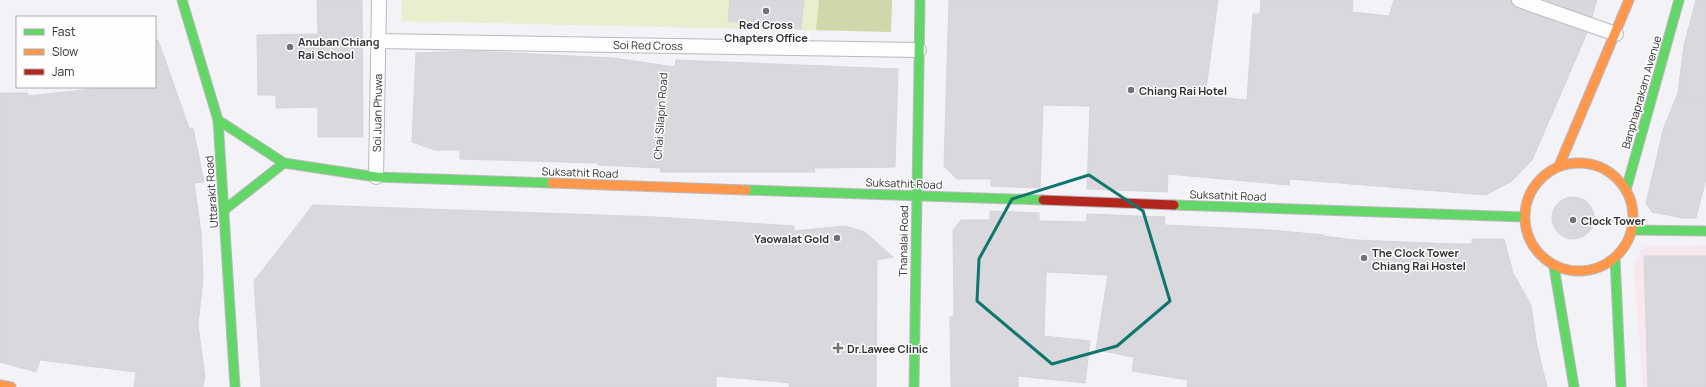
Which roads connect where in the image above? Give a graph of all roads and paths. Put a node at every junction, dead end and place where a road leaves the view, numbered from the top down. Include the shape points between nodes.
1 (182, 0) edge
2 (379, 0) edge
3 (920, 0) edge
4 (1519, 0) edge
5 (1629, 0) edge
6 (1678, 0) edge
7 (1616, 34) junction
8 (378, 41) junction
9 (666, 45) junction
10 (919, 50) junction
11 (1654, 91) junction
12 (1706, 102) edge
13 (218, 120) junction
14 (284, 163) junction
15 (1559, 166) junction
16 (376, 177) junction
17 (657, 187) junction
18 (1626, 190) junction
19 (916, 196) junction
20 (224, 210) junction
21 (1524, 217) junction
22 (1632, 230) junction
23 (1706, 231) edge
24 (1615, 258) junction
25 (1554, 266) junction
26 (0, 385) edge
27 (11, 387) edge
28 (235, 387) edge
29 (914, 387) edge
30 (1574, 387) edge
31 (1621, 387) edge

1 - 13 street, Uttarakit Road
2 - 8 lane, Soi Juan Phuwa
3 - 10 street, Thanalai Road
4 - 7 lane
5 - 7 street
6 - 11 street, Banphaprakarn Avenue
7 - 15 street
8 - 9 lane, Soi Red Cross
8 - 16 lane, Soi Juan Phuwa
9 - 10 lane, Soi Red Cross
9 - 17 path, Chai Silapin Road via 656,164
10 - 19 street, Thanalai Road
11 - 12 path
11 - 18 street, Banphaprakarn Avenue
13 - 14 street, Suksathit Road
13 - 20 street, Uttarakit Road
14 - 16 street, Suksathit Road
14 - 20 street
15 - 18 street via 1578,162 1597,165 1614,175
15 - 21 street via 1545,174 1533,186 1526,201
16 - 17 street, Suksathit Road
17 - 19 street, Suksathit Road
18 - 22 street via 1631,202
19 - 21 street, Suksathit Road
19 - 29 street, Thanalai Road
20 - 28 street, Uttarakit Road
21 - 25 street via 1526,232 1532,246 1542,258
22 - 23 street
22 - 24 street via 1625,246
24 - 25 street via 1602,267 1586,272
24 - 31 street
25 - 30 street
26 - 27 street

